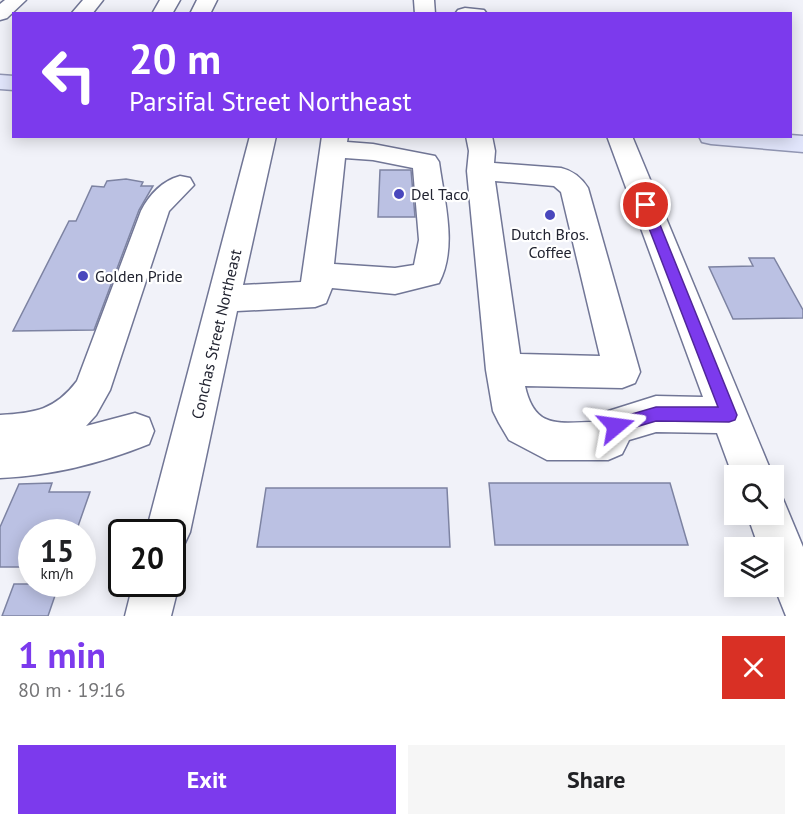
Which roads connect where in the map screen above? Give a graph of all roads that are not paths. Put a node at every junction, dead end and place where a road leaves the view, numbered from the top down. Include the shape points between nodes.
1 (16, 0) edge
2 (93, 0) edge
3 (83, 12) edge
4 (0, 14) edge
5 (263, 138) edge
6 (479, 138) edge
7 (620, 138) edge
8 (734, 138) edge
9 (334, 143) edge
10 (803, 144) edge
11 (480, 171) junction
12 (180, 185) dead end
13 (317, 275) junction
14 (224, 299) junction
15 (504, 370) junction
16 (729, 415) junction
17 (135, 431) dead end
18 (0, 434) edge
19 (0, 458) edge
20 (749, 465) edge
21 (171, 519) edge
22 (772, 525) edge
23 (153, 597) edge
24 (803, 602) edge
25 (148, 616) edge

1 - 4 street
2 - 3 street
5 - 14 street, Conchas Street Northeast
6 - 11 street
7 - 16 street
8 - 10 main road
9 - 13 street
9 - 13 street via 426,162 434,240 428,274 395,281
11 - 15 street
11 - 15 street via 561,177 574,188 622,372
12 - 18 street via 155,211 86,399 55,426
13 - 14 street via 315,294
14 - 21 street, Conchas Street Northeast
15 - 16 street via 512,411 523,427 547,441 608,441 616,426 656,414
16 - 20 street
17 - 19 street via 63,451
22 - 24 street
23 - 25 street

